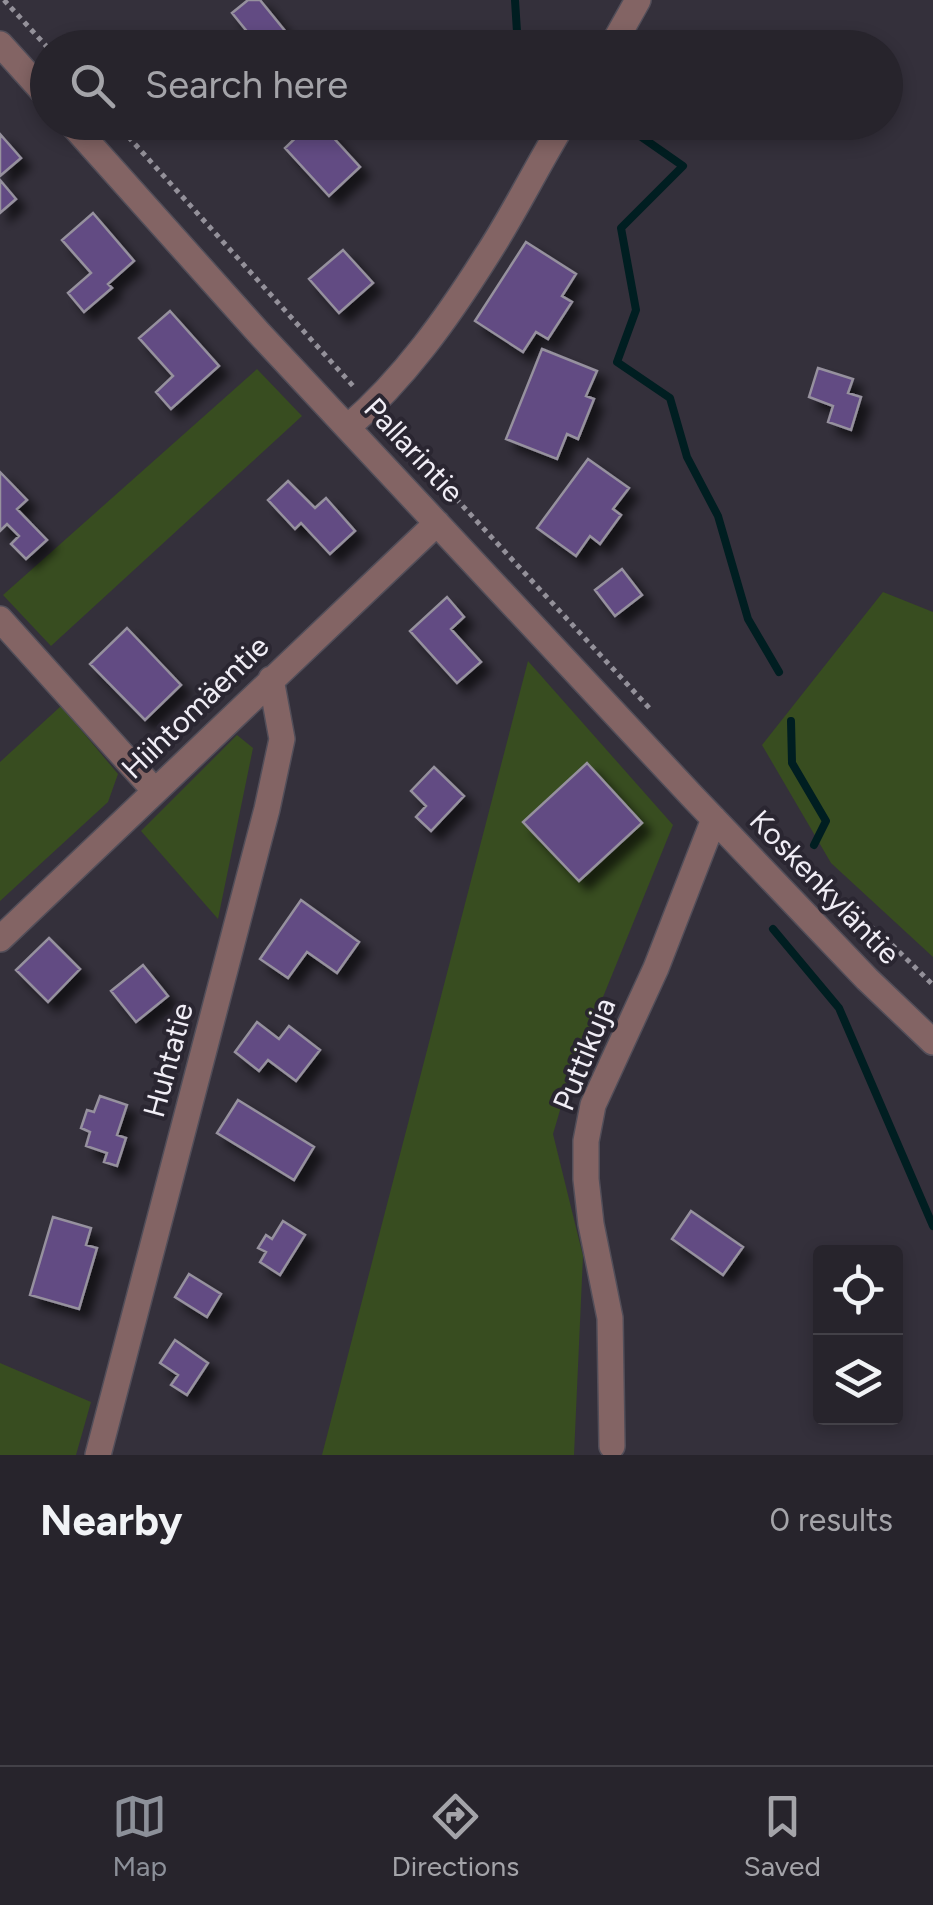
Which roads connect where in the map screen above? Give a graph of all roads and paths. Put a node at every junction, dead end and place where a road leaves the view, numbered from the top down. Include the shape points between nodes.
1 (4, 0) edge
2 (638, 0) edge
3 (32, 30) edge
4 (621, 30) edge
5 (0, 44) edge
6 (30, 77) edge
7 (86, 140) edge
8 (130, 140) edge
9 (554, 140) edge
10 (371, 407) junction
11 (348, 428) junction
12 (437, 523) junction
13 (0, 619) edge
14 (271, 679) junction
15 (659, 718) dead end
16 (155, 791) junction
17 (714, 818) junction
18 (804, 873) dead end
19 (0, 939) edge
20 (933, 984) edge
21 (933, 1042) edge
22 (612, 1446) dead end
23 (98, 1455) edge

1 - 3 path
2 - 4 street
5 - 6 street
7 - 11 street, Pallarintie
8 - 10 path
9 - 10 street via 488,254 415,359
10 - 11 street
10 - 15 path
11 - 12 street, Pallarintie
12 - 14 street, Hiihtomäentie
12 - 17 street, Pallarintie
13 - 16 street
14 - 16 street, Hiihtomäentie
14 - 23 street, Huhtatie via 282,739 267,809
16 - 19 street, Hiihtomäentie
17 - 21 street, Koskenkyläntie
17 - 22 street, Puttikuja via 593,1105 586,1141 591,1224 610,1318
18 - 20 path

